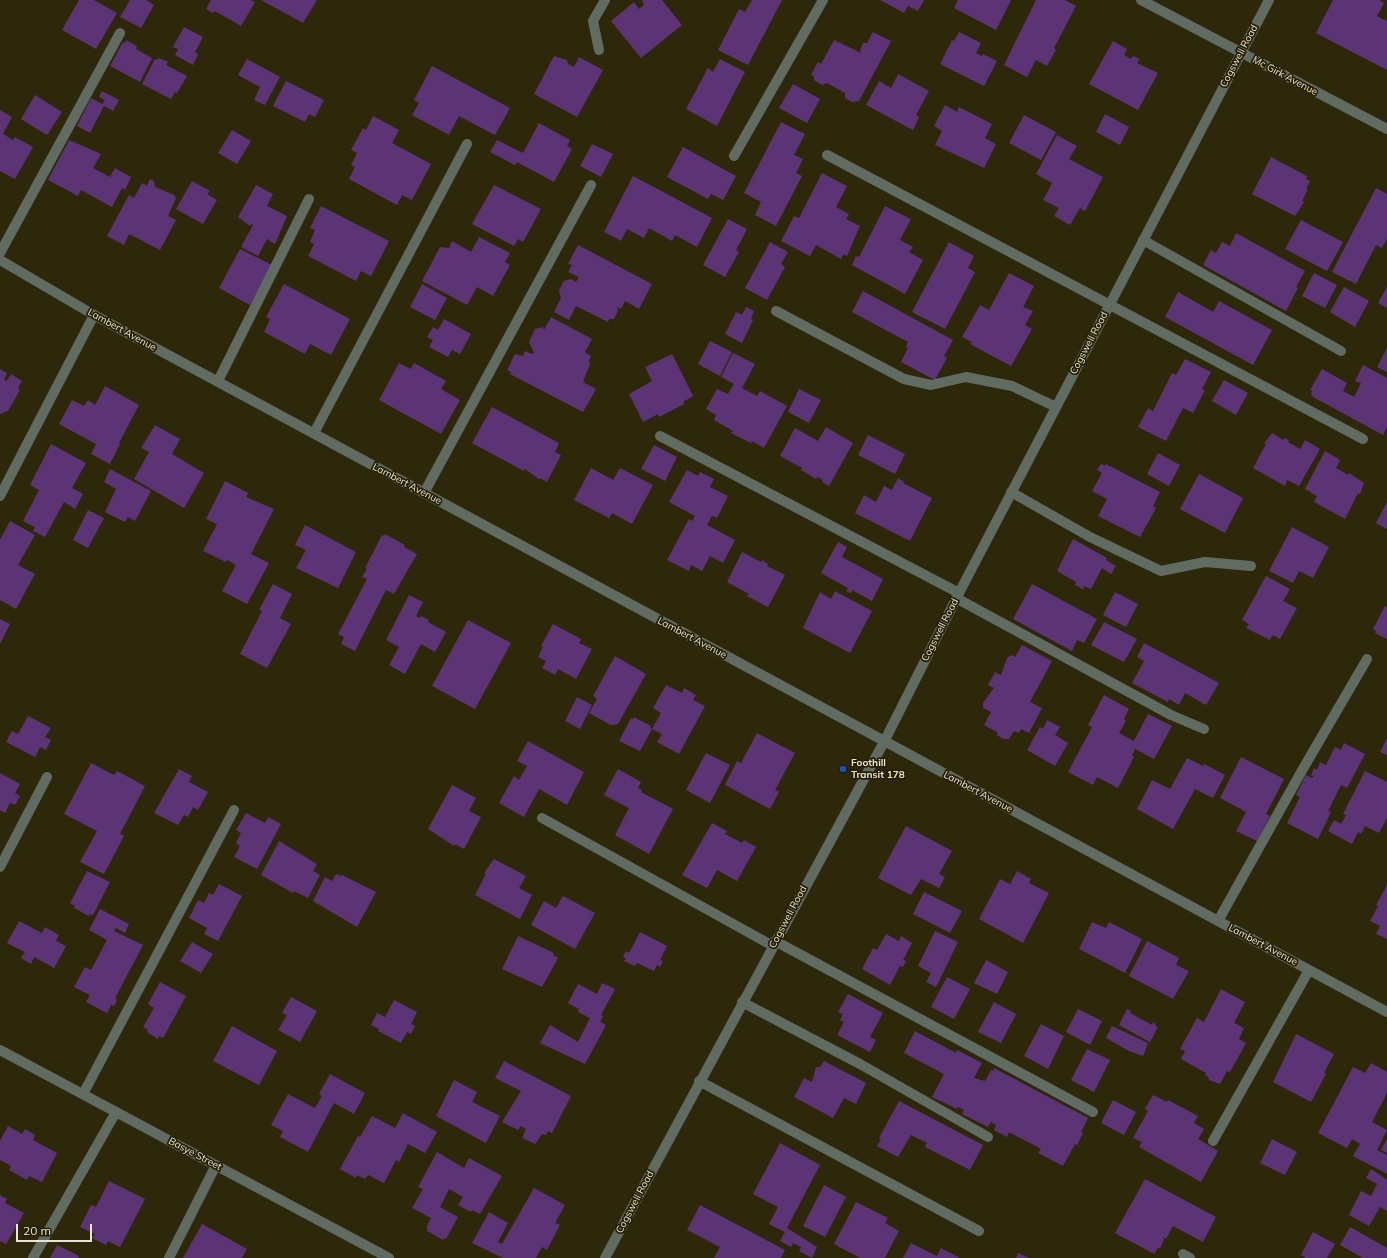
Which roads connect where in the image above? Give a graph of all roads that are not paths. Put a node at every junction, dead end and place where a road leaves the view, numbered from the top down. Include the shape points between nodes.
1 (605, 0) edge
2 (823, 0) edge
3 (1141, 0) edge
4 (1269, 0) edge
5 (120, 33) dead end
6 (599, 50) dead end
7 (1241, 53) junction
8 (1387, 129) edge
9 (467, 144) dead end
10 (827, 155) dead end
11 (734, 156) dead end
12 (591, 185) dead end
13 (310, 199) dead end
14 (1143, 240) junction
15 (0, 253) edge
16 (0, 260) edge
17 (1109, 305) junction
18 (776, 311) dead end
19 (94, 315) junction
20 (1341, 351) dead end
21 (218, 381) junction
22 (1056, 407) junction
23 (314, 433) junction
24 (660, 436) dead end
25 (1364, 439) dead end
26 (1011, 492) junction
27 (424, 493) junction
28 (0, 496) edge
29 (1252, 566) dead end
30 (957, 596) junction
31 (1367, 659) dead end
32 (1204, 729) dead end
33 (884, 742) junction
34 (47, 777) dead end
35 (234, 810) dead end
36 (542, 818) dead end
37 (0, 867) edge
38 (1218, 921) junction
39 (774, 943) junction
40 (1309, 970) junction
41 (742, 1002) junction
42 (1387, 1012) edge
43 (0, 1050) edge
44 (699, 1081) junction
45 (83, 1094) junction
46 (116, 1112) junction
47 (1093, 1112) dead end
48 (988, 1137) dead end
49 (1213, 1141) dead end
50 (216, 1165) junction
51 (979, 1232) dead end
52 (33, 1258) edge
53 (169, 1258) edge
54 (390, 1258) edge
55 (605, 1258) edge

1 - 6 street via 593,21
2 - 11 street
3 - 7 street, Mc Girk Avenue
4 - 7 street, Cogswell Road
5 - 15 street
7 - 8 street, Mc Girk Avenue
7 - 14 street, Cogswell Road
9 - 23 street
10 - 17 street
12 - 27 street
13 - 21 street
14 - 17 street, Cogswell Road
14 - 20 street
16 - 19 street, Lambert Avenue
17 - 22 street, Cogswell Road
17 - 25 street
18 - 22 street via 904,379 931,385 966,377 1012,386
19 - 21 street, Lambert Avenue
19 - 28 street
21 - 23 street, Lambert Avenue
22 - 26 street, Cogswell Road
23 - 27 street, Lambert Avenue
24 - 30 street
26 - 29 street via 1090,537 1160,571 1205,562
26 - 30 street, Cogswell Road
27 - 33 street, Lambert Avenue
30 - 32 street via 1171,715
30 - 33 street, Cogswell Road
31 - 38 street
33 - 38 street, Lambert Avenue
33 - 39 street, Cogswell Road
34 - 37 street
35 - 45 street
36 - 39 street
38 - 40 street, Lambert Avenue
39 - 41 street, Cogswell Road
39 - 47 street
40 - 42 street, Lambert Avenue
40 - 49 street
41 - 44 street, Cogswell Road
41 - 48 street via 860,1064
43 - 45 street, Basye Street
44 - 51 street
44 - 55 street, Cogswell Road
45 - 46 street, Basye Street
46 - 50 street, Basye Street
46 - 52 street
50 - 53 street
50 - 54 street, Basye Street

